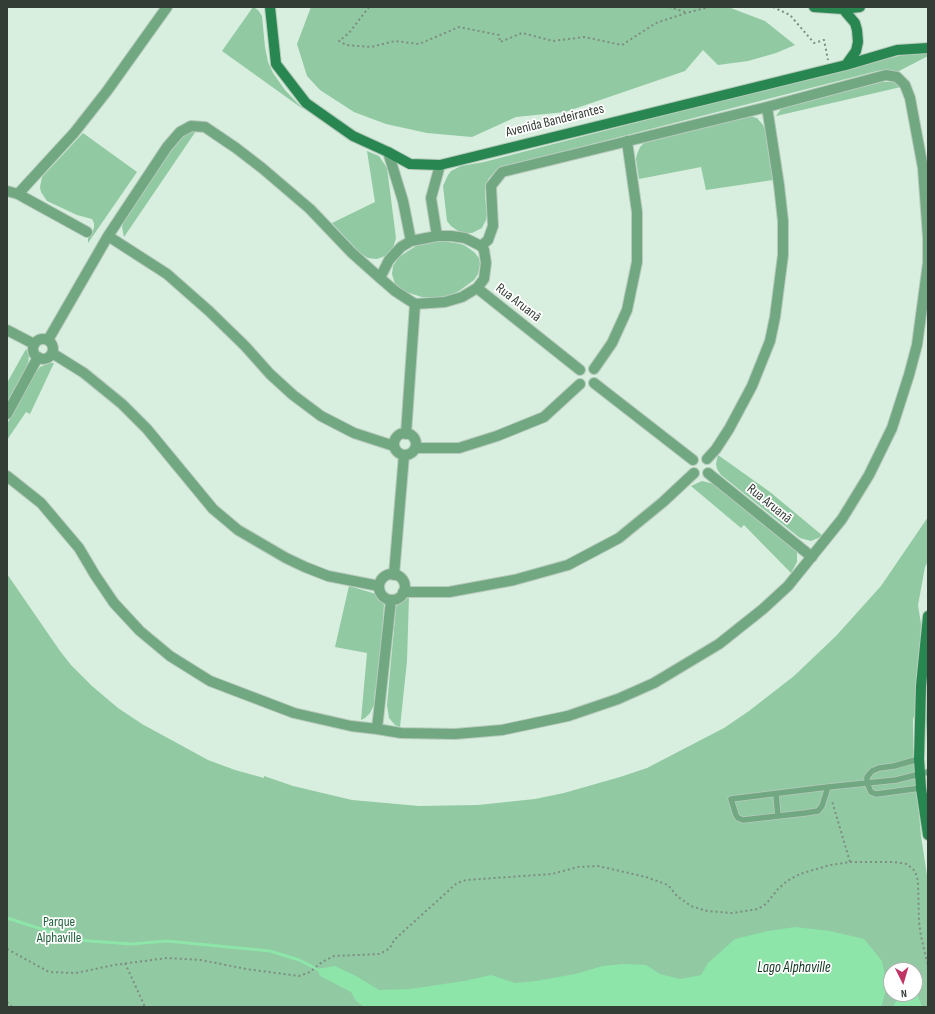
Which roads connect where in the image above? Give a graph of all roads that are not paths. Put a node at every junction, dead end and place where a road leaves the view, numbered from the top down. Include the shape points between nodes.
1 (167, 7) edge
2 (270, 7) edge
3 (814, 7) edge
4 (860, 7) edge
5 (844, 9) junction
6 (928, 48) edge
7 (846, 65) junction
8 (767, 107) junction
9 (627, 141) junction
10 (388, 152) junction
11 (440, 165) junction
12 (7, 191) edge
13 (18, 194) junction
14 (87, 232) dead end
15 (108, 236) junction
16 (437, 236) junction
17 (411, 242) junction
18 (481, 246) junction
19 (380, 278) junction
20 (477, 288) junction
21 (415, 304) junction
22 (7, 330) edge
23 (48, 340) junction
24 (34, 344) junction
25 (52, 353) junction
26 (38, 357) junction
27 (594, 369) junction
28 (580, 370) junction
29 (594, 383) junction
30 (580, 384) junction
31 (7, 414) edge
32 (406, 434) junction
33 (394, 446) junction
34 (415, 448) junction
35 (404, 455) junction
36 (707, 459) junction
37 (693, 460) junction
38 (708, 473) junction
39 (694, 474) junction
40 (7, 476) edge
41 (812, 557) junction
42 (394, 575) junction
43 (379, 586) junction
44 (403, 592) junction
45 (391, 600) junction
46 (928, 616) edge
47 (377, 729) junction
48 (919, 759) junction
49 (924, 773) edge
50 (867, 783) junction
51 (828, 787) junction
52 (920, 788) junction
53 (776, 794) junction
54 (778, 816) junction
55 (928, 834) edge

1 - 13 street via 74,133
2 - 10 street, Avenida Bandeirantes via 276,64 306,103 353,136
3 - 5 street
4 - 5 street
5 - 7 street via 855,23 858,42 856,51
6 - 7 street, Avenida Bandeirantes via 897,50
7 - 11 street, Avenida Bandeirantes via 829,65
8 - 9 street
8 - 36 street via 783,221 783,255 775,317 770,341 752,386 729,429
8 - 41 street via 886,75 897,77 905,85 910,98 923,175 928,263 917,345 909,375 892,428 869,475 842,519
9 - 18 street via 502,172 491,186 493,226 488,240
9 - 27 street via 637,212 637,262 627,310 612,343
10 - 11 street, Avenida Bandeirantes via 410,164
10 - 17 street via 403,201
11 - 16 street via 431,198
12 - 13 street
13 - 14 street
15 - 19 street via 167,147 180,132 191,126 205,127 262,168 310,209
15 - 23 street
15 - 33 street via 167,274 209,311 270,374 321,416 354,433
16 - 17 street
16 - 18 street via 465,238
17 - 19 street via 401,247 389,260
18 - 20 street via 486,263 484,279
19 - 21 street
20 - 21 street via 462,297 445,302
20 - 28 street, Rua Aruanã
21 - 32 street
22 - 24 street
23 - 24 street via 40,339
23 - 25 street via 53,346
24 - 26 street via 34,351
25 - 26 street via 46,358
25 - 43 street via 84,373 122,404 147,429 213,509 238,530 305,567 328,576
26 - 31 street
27 - 28 street via 587,367
27 - 29 street via 597,377
28 - 30 street via 577,376
29 - 30 street via 587,387
29 - 37 street
30 - 34 street via 544,417 497,436 459,448
32 - 33 street via 397,437
32 - 34 street via 414,438
33 - 35 street
34 - 35 street via 411,453
35 - 42 street
36 - 37 street via 700,456
36 - 38 street via 710,466
37 - 39 street via 691,467
38 - 39 street via 701,476
38 - 41 street, Rua Aruanã
39 - 44 street via 619,538 568,565 514,580 449,592
40 - 47 street via 41,503 78,548 114,603 140,631 170,656 210,681 294,713
41 - 47 street via 788,586 719,644 654,683 618,699 568,716 502,730 455,734 400,733
42 - 43 street via 383,578
42 - 44 street via 402,581
43 - 45 street via 382,595
44 - 45 street via 398,598
45 - 47 street
46 - 48 street via 921,686
48 - 49 street
48 - 50 lane via 872,771
49 - 50 lane via 896,780
49 - 52 street
50 - 51 lane
50 - 52 lane via 871,792 876,794
51 - 53 lane
51 - 54 lane via 818,811
52 - 55 street
53 - 54 lane
53 - 54 lane via 731,799 736,815 743,820

